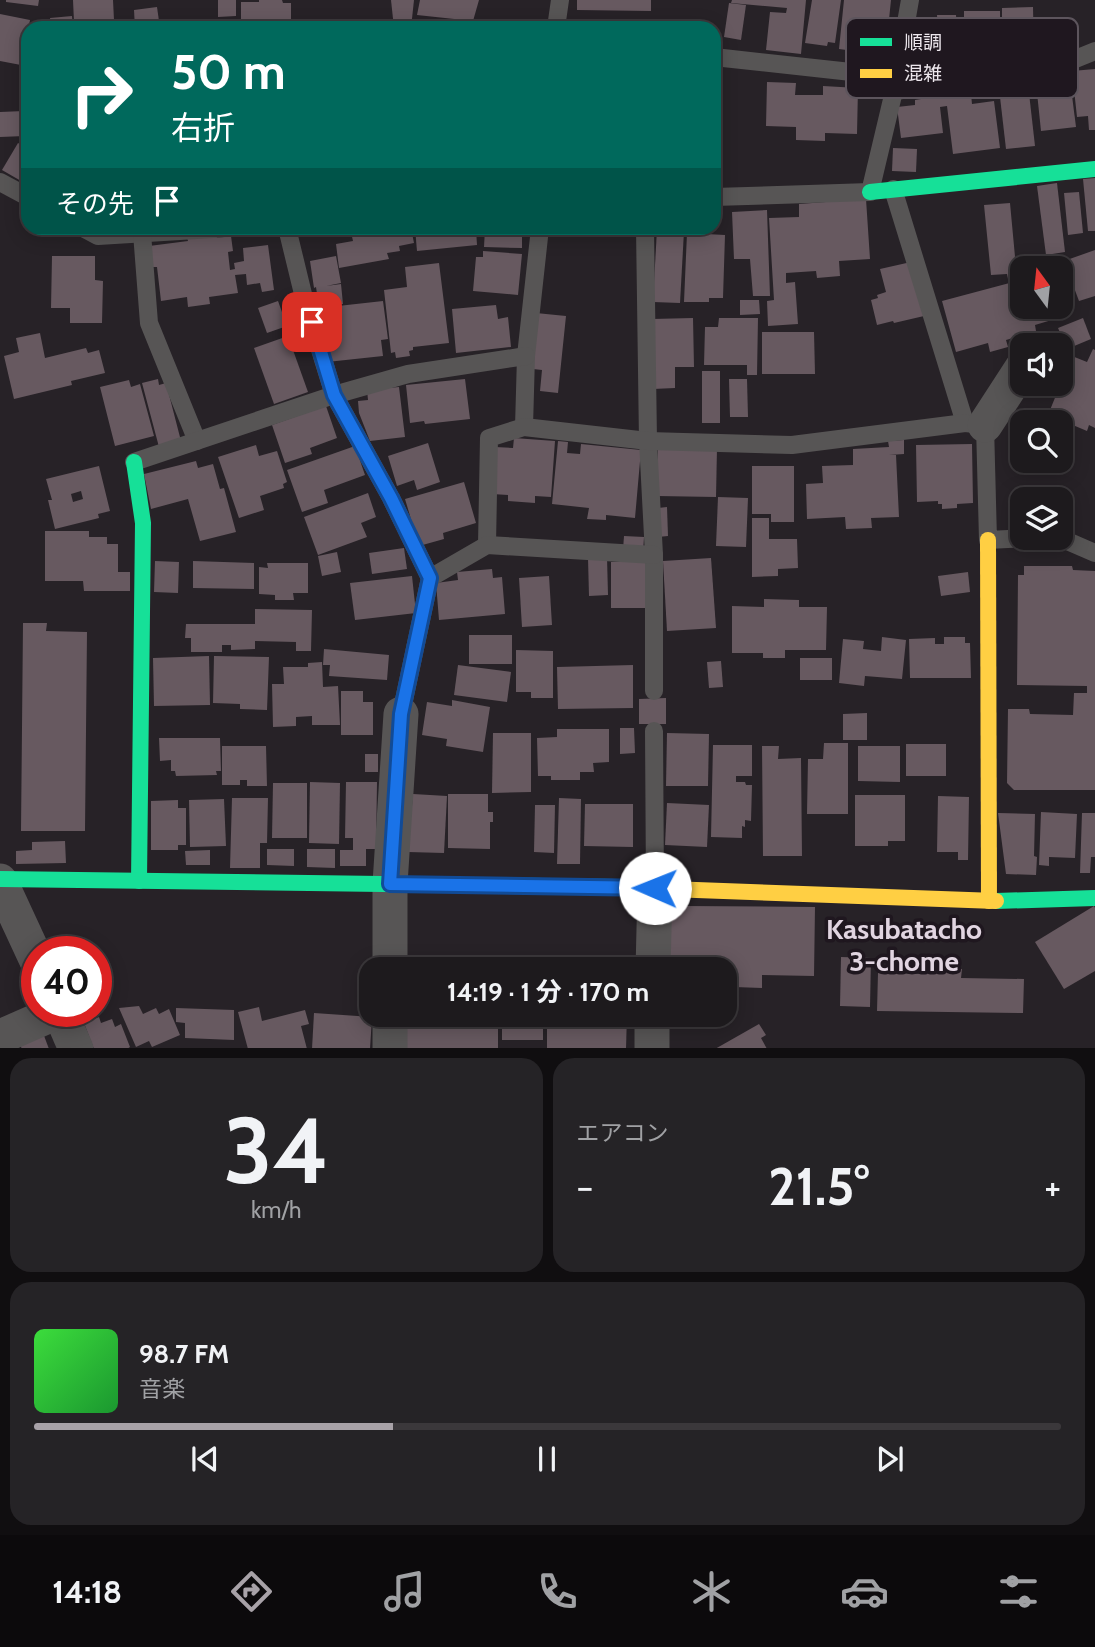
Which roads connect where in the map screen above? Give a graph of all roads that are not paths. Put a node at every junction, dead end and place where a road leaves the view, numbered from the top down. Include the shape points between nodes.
1 (560, 0) edge
2 (909, 0) edge
3 (906, 18) edge
4 (557, 21) edge
5 (1095, 51) edge
6 (721, 58) edge
7 (1078, 58) edge
8 (846, 77) edge
9 (893, 98) edge
10 (1095, 169) edge
11 (0, 182) edge
12 (893, 189) junction
13 (870, 192) junction
14 (21, 193) edge
15 (721, 197) edge
16 (142, 235) edge
17 (289, 235) edge
18 (539, 235) edge
19 (645, 235) edge
20 (526, 356) junction
21 (1010, 382) edge
22 (334, 395) junction
23 (975, 424) junction
24 (524, 427) junction
25 (197, 441) junction
26 (648, 441) junction
27 (134, 462) joint
28 (1010, 539) edge
29 (988, 540) junction
30 (1073, 543) edge
31 (487, 545) junction
32 (1095, 553) edge
33 (654, 555) junction
34 (430, 578) junction
35 (654, 691) dead end
36 (401, 714) joint
37 (654, 731) dead end
38 (0, 880) edge
39 (139, 881) junction
40 (390, 884) junction
41 (655, 888) junction
42 (1095, 898) edge
43 (989, 901) junction
44 (26, 936) edge
45 (390, 957) edge
46 (653, 957) edge
47 (23, 1027) edge
48 (66, 1027) edge
49 (390, 1027) edge
50 (652, 1027) edge
51 (0, 1037) edge
52 (76, 1048) edge
53 (390, 1048) edge
54 (652, 1048) edge

1 - 4 lane
2 - 3 lane
5 - 7 lane
6 - 8 lane
9 - 13 lane
10 - 12 street
11 - 14 lane
12 - 13 street
12 - 23 lane
13 - 15 lane
16 - 25 lane via 149,323
17 - 22 lane
18 - 20 lane
19 - 26 lane
20 - 22 lane via 408,374
20 - 24 lane
21 - 23 street
22 - 25 lane
22 - 34 lane
23 - 26 lane via 792,445
23 - 29 lane
24 - 26 lane
24 - 31 lane via 489,438
25 - 27 lane
26 - 33 lane
27 - 39 street via 143,523
28 - 29 lane
29 - 43 street
30 - 32 lane
31 - 33 lane
31 - 34 lane
33 - 35 lane
34 - 36 lane
36 - 40 street
37 - 41 lane
38 - 39 street
38 - 44 street
39 - 40 street
40 - 41 street
40 - 45 street
41 - 43 street
41 - 46 street
42 - 43 street
47 - 51 street
48 - 52 street
49 - 53 street
50 - 54 street

